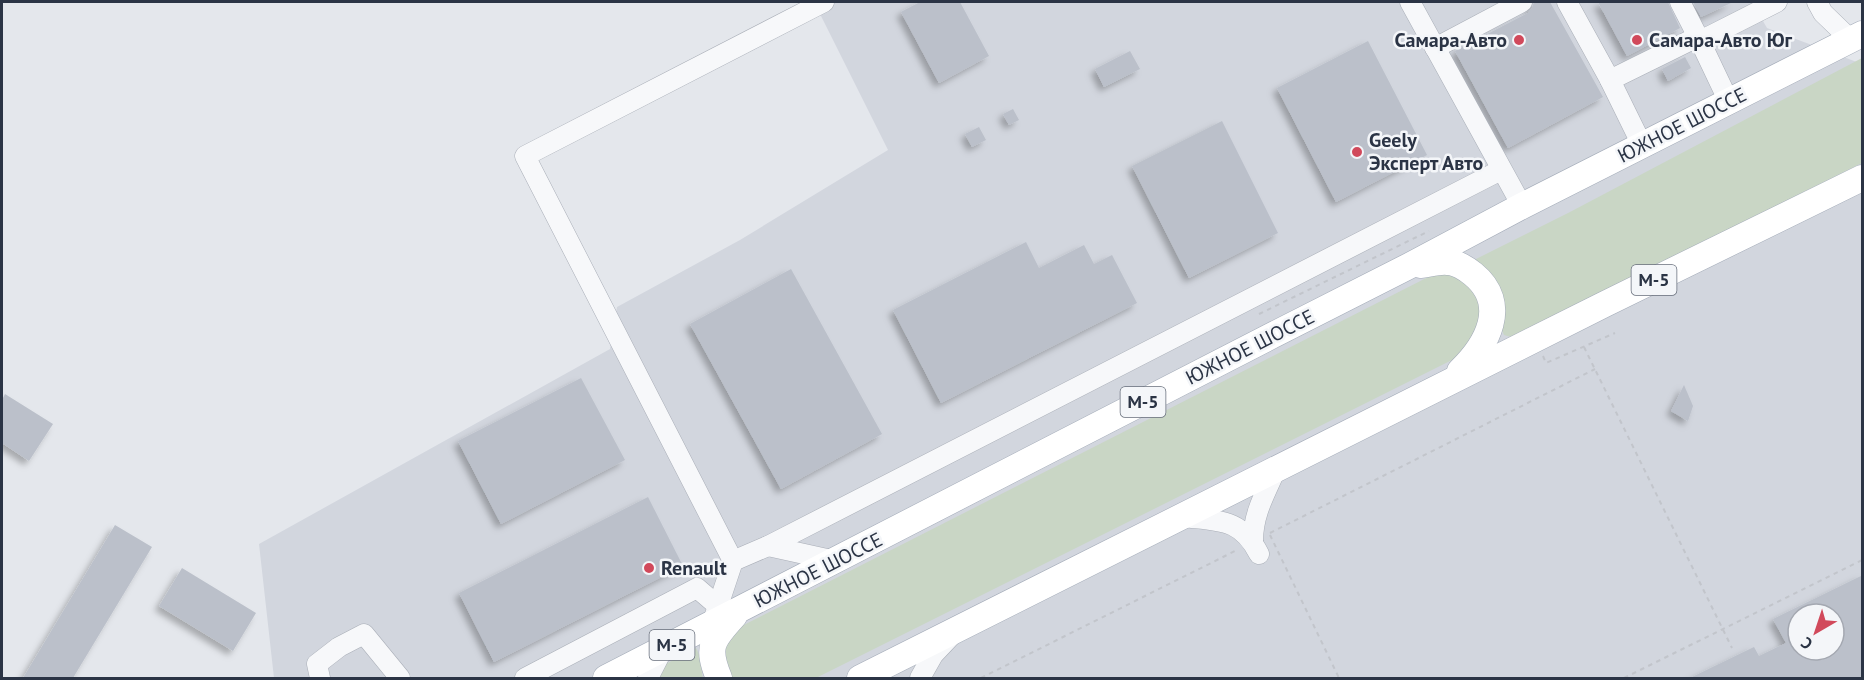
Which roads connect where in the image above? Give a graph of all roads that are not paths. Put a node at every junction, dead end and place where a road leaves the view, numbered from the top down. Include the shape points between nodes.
1 (824, 2) edge
2 (1410, 2) edge
3 (1522, 2) edge
4 (1567, 2) edge
5 (1680, 2) edge
6 (1777, 2) edge
7 (1817, 2) edge
8 (1857, 37) edge
9 (1700, 41) junction
10 (1435, 48) junction
11 (1610, 80) junction
12 (1729, 102) junction
13 (1642, 145) junction
14 (1501, 170) junction
15 (1863, 178) edge
16 (1522, 206) junction
17 (1409, 266) junction
18 (1446, 383) junction
19 (1276, 470) junction
20 (1183, 517) junction
21 (768, 546) junction
22 (733, 561) junction
23 (836, 561) junction
24 (723, 614) junction
25 (959, 629) junction
26 (663, 650) junction
27 (320, 678) edge
28 (400, 678) edge
29 (525, 678) edge
30 (606, 678) edge
31 (648, 678) edge
32 (719, 678) edge
33 (860, 678) edge
34 (920, 678) edge

1 - 22 lane via 525,156
2 - 10 lane
3 - 10 lane
4 - 11 lane
5 - 9 lane
6 - 9 lane
7 - 8 lane via 1823,13
8 - 12 main road, ЮЖНОЕ ШОССЕ / М-5
9 - 11 lane via 1689,41
9 - 12 lane
10 - 14 lane
11 - 13 lane
12 - 13 main road, ЮЖНОЕ ШОССЕ / М-5
13 - 16 main road, ЮЖНОЕ ШОССЕ / М-5
14 - 16 lane
14 - 21 lane
15 - 18 main road, М-5
16 - 17 main road, ЮЖНОЕ ШОССЕ / М-5
17 - 18 main road via 1449,262 1467,269 1489,293 1493,310 1481,347
17 - 23 main road, ЮЖНОЕ ШОССЕ / М-5
18 - 19 main road, М-5
19 - 20 main road, М-5
19 - 20 lane via 1257,510 1253,530 1261,543 1230,523
20 - 25 main road, М-5
21 - 22 lane
21 - 23 lane
22 - 24 lane
23 - 24 main road, ЮЖНОЕ ШОССЕ / М-5
24 - 26 main road, ЮЖНОЕ ШОССЕ / М-5
24 - 29 lane via 697,588
24 - 32 main road via 712,652
25 - 33 main road, М-5
25 - 34 lane via 933,655
26 - 30 main road, ЮЖНОЕ ШОССЕ / М-5
26 - 31 lane
27 - 28 lane via 317,664 364,634

